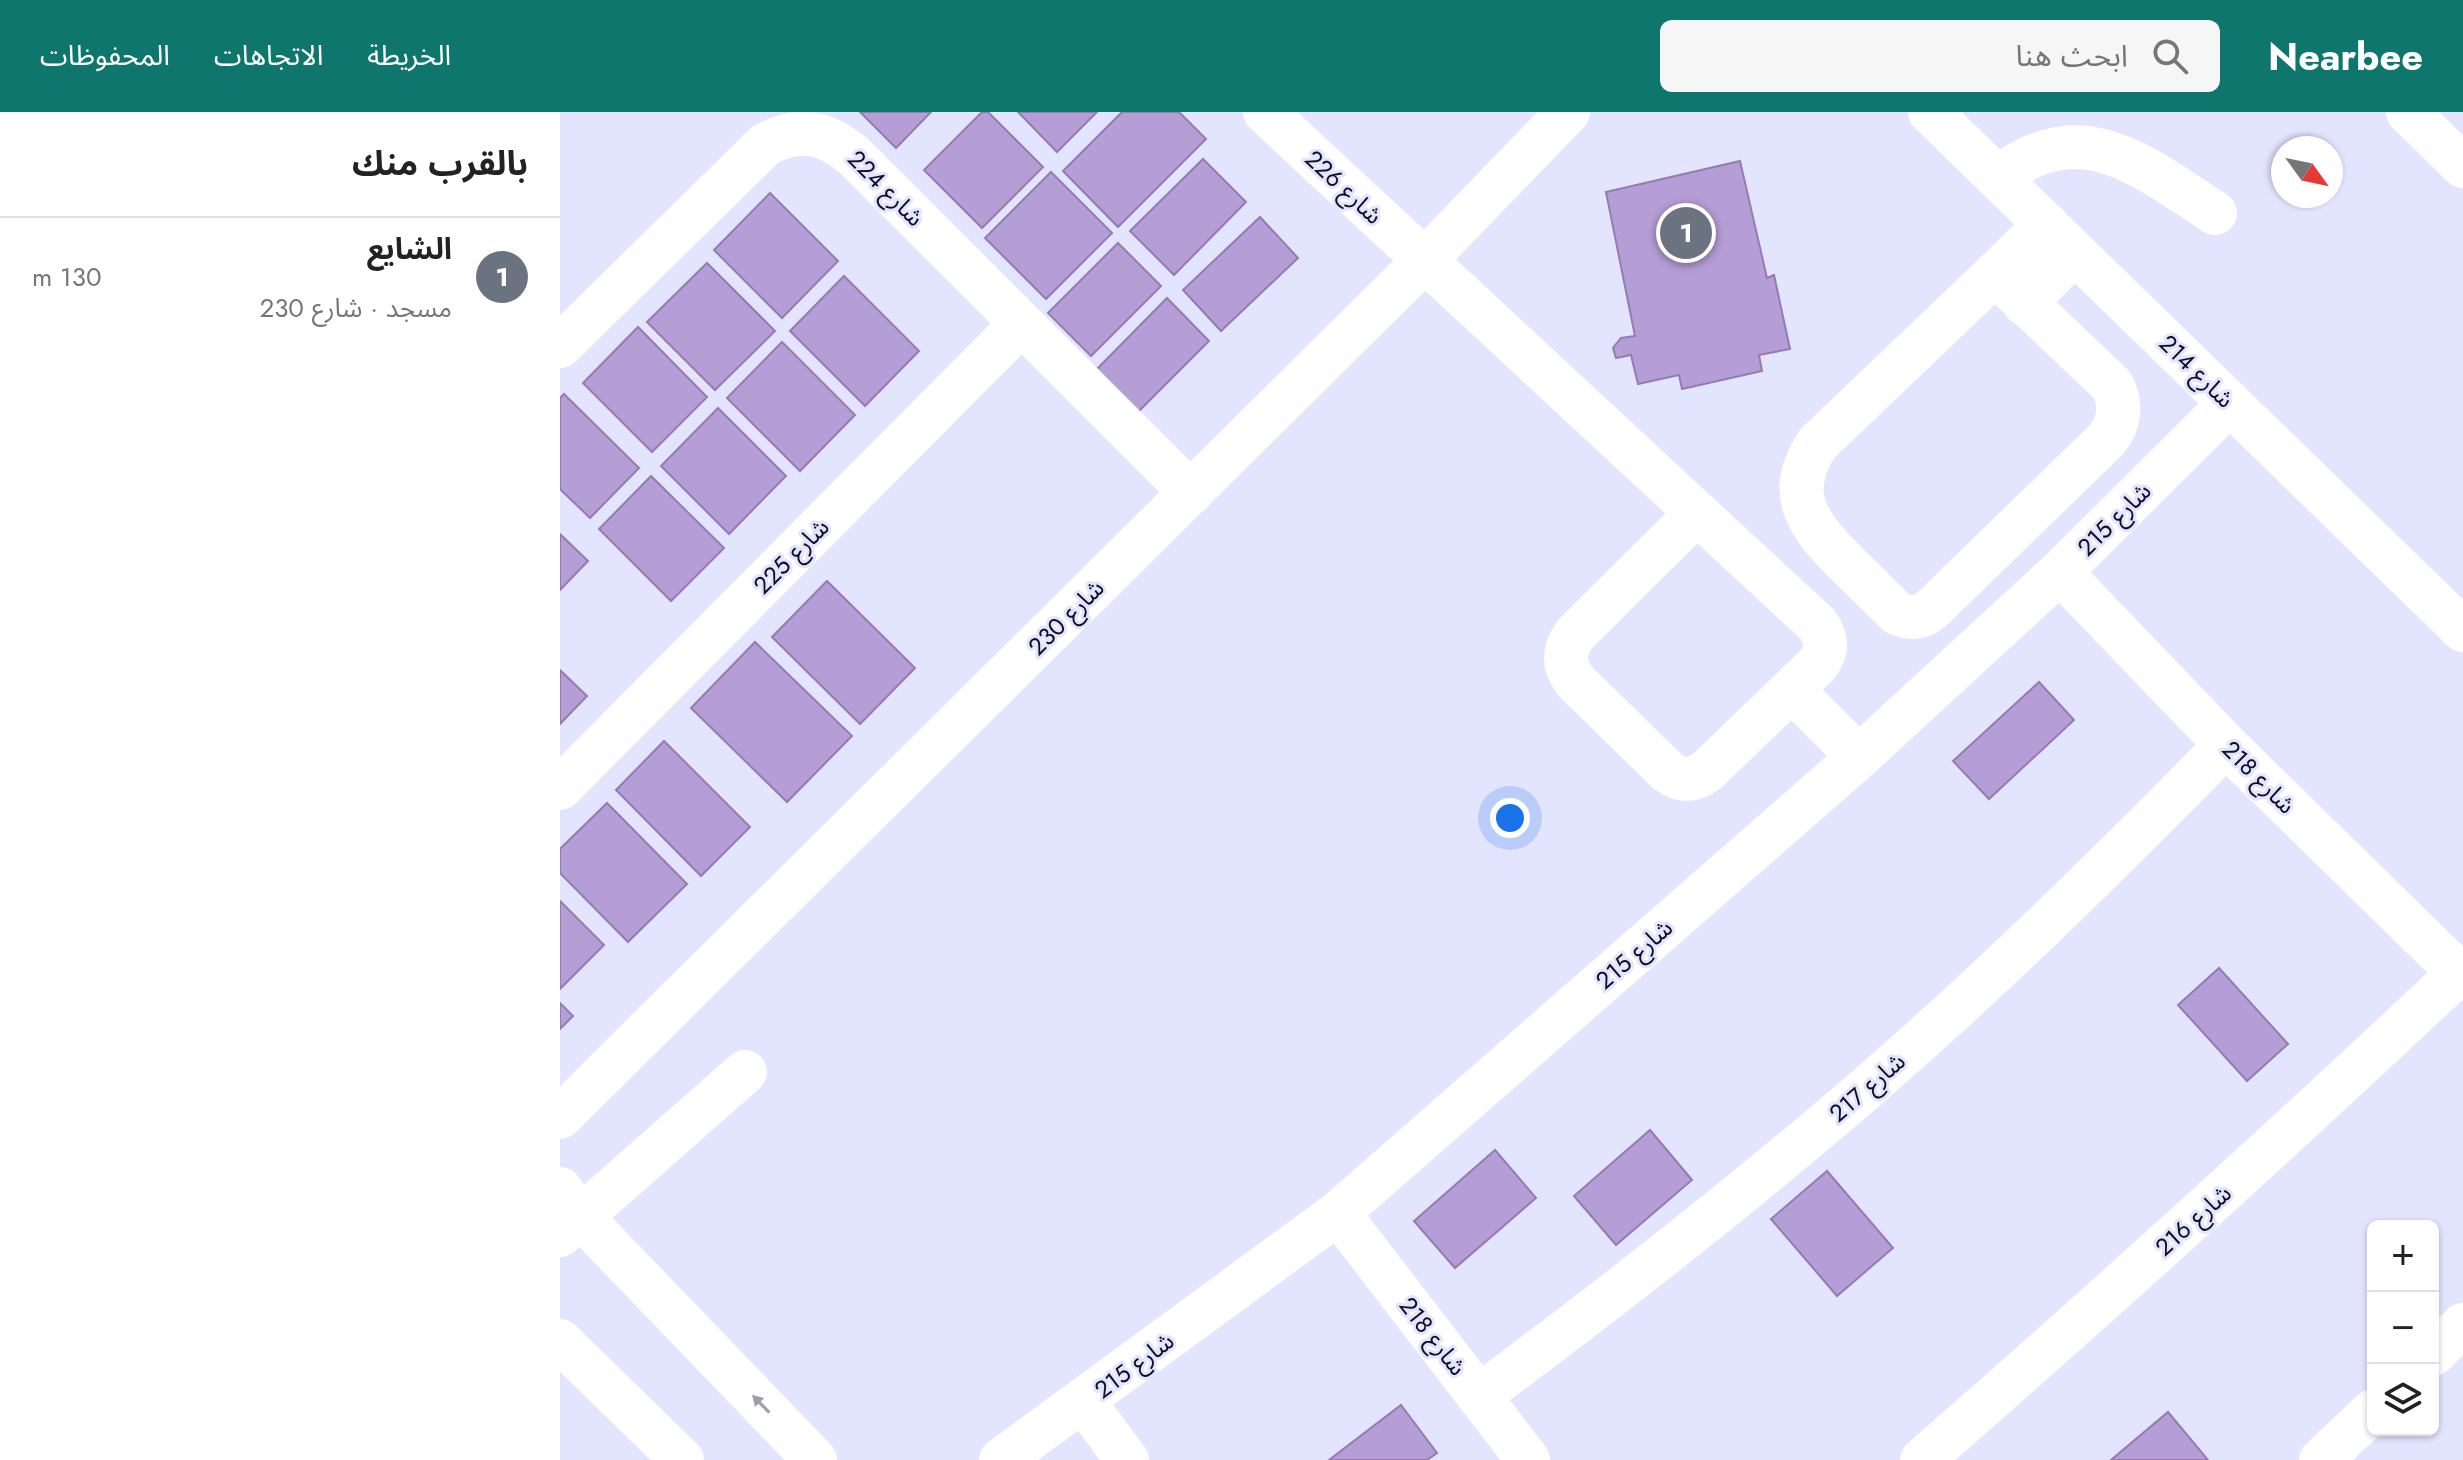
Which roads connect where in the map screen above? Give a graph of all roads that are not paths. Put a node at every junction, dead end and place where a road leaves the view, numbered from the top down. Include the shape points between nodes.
1 (1265, 112) edge
2 (1568, 112) edge
3 (1930, 112) edge
4 (2413, 114) edge
5 (2463, 166) edge
6 (1998, 178) junction
7 (2215, 213) dead end
8 (2060, 238) junction
9 (1424, 261) junction
10 (2010, 288) junction
11 (1021, 324) junction
12 (560, 346) edge
13 (2230, 403) junction
14 (1191, 493) junction
15 (1697, 513) junction
16 (2060, 572) junction
17 (2463, 630) edge
18 (1792, 690) junction
19 (2226, 745) junction
20 (1859, 757) junction
21 (560, 788) edge
22 (2461, 975) edge
23 (745, 1072) dead end
24 (560, 1117) edge
25 (1338, 1213) junction
26 (567, 1214) edge
27 (2463, 1325) edge
28 (560, 1341) edge
29 (2439, 1348) edge
30 (1479, 1396) junction
31 (1084, 1402) junction
32 (2367, 1417) edge
33 (682, 1460) edge
34 (815, 1460) edge
35 (1001, 1460) edge
36 (1127, 1460) edge
37 (1528, 1460) edge
38 (1922, 1460) edge
39 (2321, 1460) edge

1 - 9 street, شارع 226
2 - 9 street, شارع 230
3 - 6 street, شارع 214
4 - 5 street
6 - 7 street via 2037,149 2084,141 2128,156
6 - 8 street, شارع 214
8 - 10 street
8 - 13 street, شارع 214
9 - 14 street, شارع 230
9 - 15 street, شارع 226
10 - 10 street via 1818,443 1803,471 1803,503 1816,531 1904,616 1919,617 1932,609 2107,439 2117,423 2119,403 2112,385
11 - 12 street, شارع 224 via 854,156 822,135 802,133 766,144 751,157
11 - 14 street, شارع 224
11 - 21 street, شارع 225
13 - 16 street, شارع 215
13 - 17 street, شارع 214
14 - 24 street, شارع 230
15 - 18 street, شارع 226 via 1822,632 1822,659
15 - 18 street, شارع 226 via 1575,634 1565,658 1567,671 1618,726 1683,780 1707,771
16 - 19 street, شارع 218
16 - 20 street, شارع 215
18 - 20 street
19 - 22 street, شارع 218
19 - 30 street, شارع 217 via 1921,1041 1705,1224
20 - 25 street, شارع 215
22 - 38 street, شارع 216
23 - 26 street
25 - 30 street, شارع 218
25 - 31 street, شارع 215
34 -> 26 street
27 - 29 street
28 - 33 street
30 - 37 street, شارع 218
31 - 35 street, شارع 215
31 - 36 street
32 - 39 street

